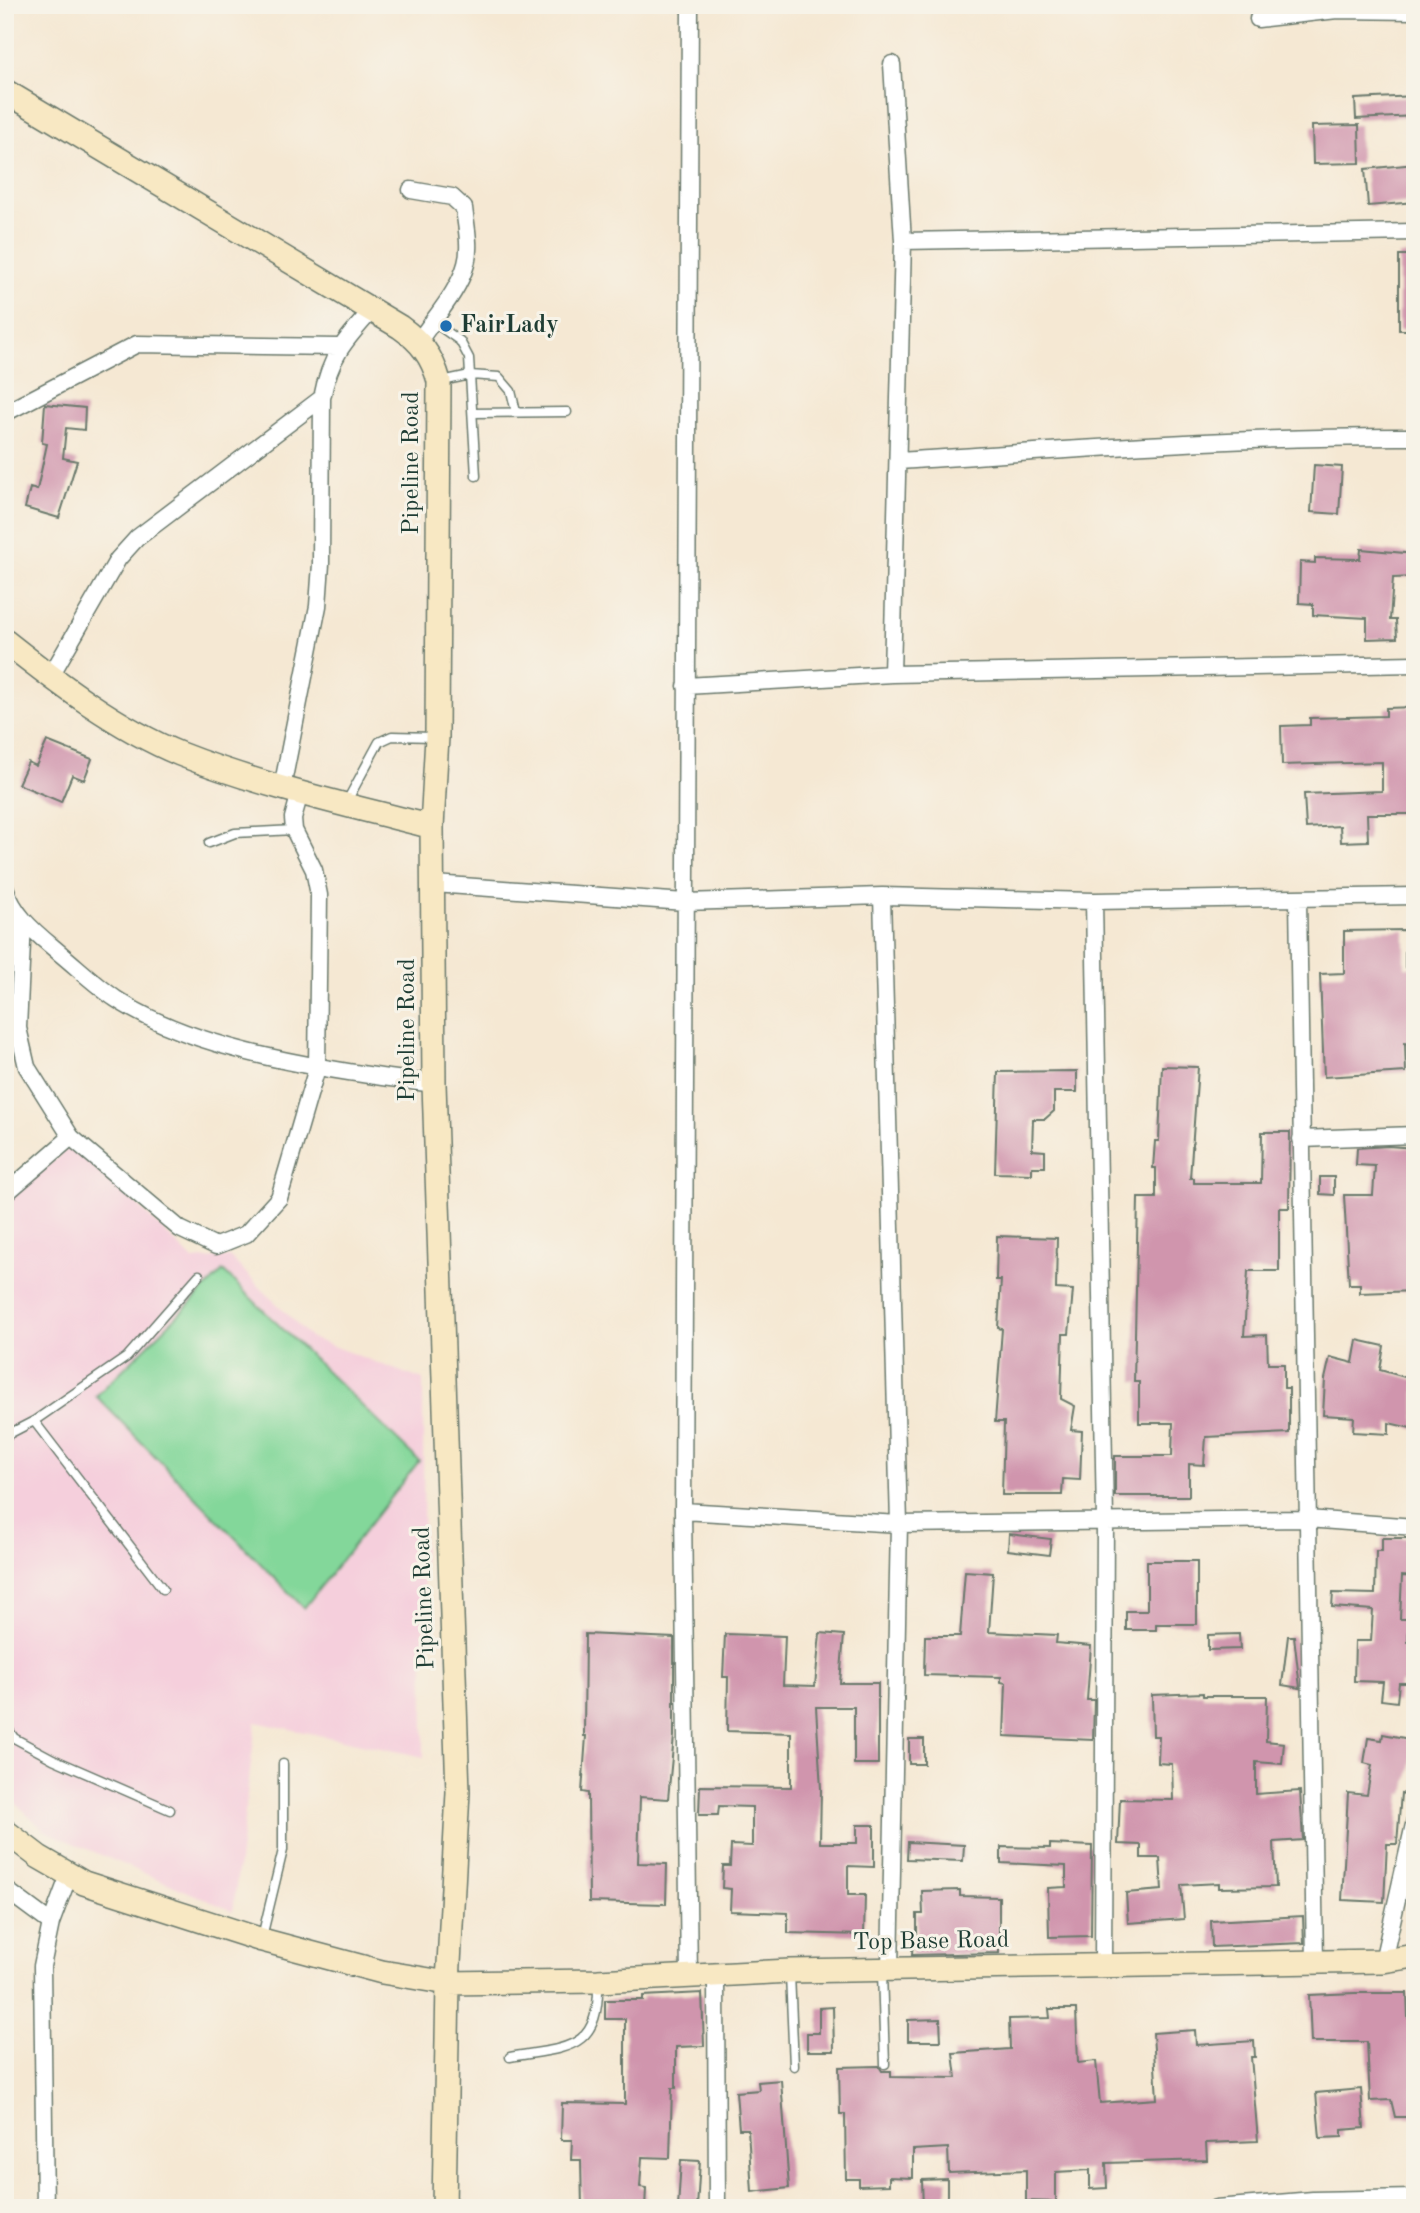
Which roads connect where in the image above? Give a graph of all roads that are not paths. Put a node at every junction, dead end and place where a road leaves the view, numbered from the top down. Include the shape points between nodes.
1 (690, 5) edge
2 (1337, 8) edge
3 (1415, 12) edge
4 (1258, 19) dead end
5 (892, 64) dead end
6 (5, 91) edge
7 (411, 190) dead end
8 (1415, 232) edge
9 (903, 241) junction
10 (373, 309) junction
11 (432, 321) junction
12 (419, 341) junction
13 (338, 348) junction
14 (470, 375) junction
15 (439, 381) junction
16 (322, 398) junction
17 (516, 412) junction
18 (567, 412) dead end
19 (5, 413) edge
20 (473, 413) junction
21 (1415, 437) edge
22 (899, 461) junction
23 (476, 476) dead end
24 (5, 641) edge
25 (1415, 664) edge
26 (892, 674) junction
27 (50, 677) junction
28 (686, 686) junction
29 (437, 737) junction
30 (291, 790) junction
31 (346, 805) junction
32 (432, 827) junction
33 (294, 830) junction
34 (209, 843) dead end
35 (434, 884) junction
36 (5, 887) edge
37 (882, 896) junction
38 (1415, 896) edge
39 (1298, 899) junction
40 (1094, 901) junction
41 (685, 902) junction
42 (23, 922) junction
43 (317, 1068) junction
44 (434, 1084) junction
45 (1415, 1135) edge
46 (71, 1137) junction
47 (1301, 1139) junction
48 (5, 1194) edge
49 (199, 1275) dead end
50 (34, 1421) junction
51 (5, 1436) edge
52 (683, 1511) junction
53 (1307, 1519) junction
54 (1105, 1520) junction
55 (899, 1524) junction
56 (1415, 1527) edge
57 (163, 1589) dead end
58 (5, 1725) edge
59 (284, 1764) dead end
60 (170, 1810) dead end
61 (1415, 1820) edge
62 (5, 1831) edge
63 (69, 1875) junction
64 (5, 1889) edge
65 (51, 1923) junction
66 (261, 1940) junction
67 (1415, 1956) edge
68 (1383, 1961) junction
69 (1315, 1962) junction
70 (1103, 1966) junction
71 (886, 1969) junction
72 (790, 1971) junction
73 (716, 1975) junction
74 (689, 1977) junction
75 (597, 1981) junction
76 (448, 1983) junction
77 (510, 2057) dead end
78 (885, 2064) dead end
79 (794, 2067) dead end
80 (1415, 2198) edge
81 (1313, 2204) edge
82 (45, 2208) edge
83 (444, 2208) edge
84 (717, 2208) edge
85 (1216, 2208) edge

1 - 28 street
2 - 3 street
2 - 4 street
5 - 9 street
6 - 10 street, Pipeline Road
7 - 11 street via 452,197 464,208 467,263
8 - 9 street
9 - 22 street
10 - 12 street, Pipeline Road
10 - 13 street
11 - 12 street
11 - 14 lane via 464,346
12 - 15 street, Pipeline Road via 434,362
13 - 16 street
13 - 19 street via 137,344
14 - 15 lane
14 - 17 lane via 499,377 511,391
14 - 20 lane
15 - 29 street, Pipeline Road
16 - 27 street via 137,538 112,570
16 - 30 street via 318,606
17 - 18 lane
17 - 20 lane
20 - 23 lane
21 - 22 street via 1124,446
22 - 26 street
24 - 27 street
25 - 26 street
26 - 28 street
27 - 30 street via 160,744
28 - 41 street
29 - 31 lane via 391,736 379,742
29 - 32 street, Pipeline Road
30 - 31 street
30 - 33 street
31 - 32 street
32 - 35 street, Pipeline Road
33 - 34 lane via 235,833
33 - 43 street via 314,870 319,895
35 - 41 street
35 - 44 street, Pipeline Road
36 - 42 street
37 - 40 street
37 - 41 street
37 - 55 street
38 - 39 street
39 - 40 street
39 - 47 street
40 - 54 street
41 - 52 street
42 - 43 street via 117,999 156,1020 225,1045
42 - 46 street via 18,1028 27,1067
43 - 44 street
43 - 46 street via 279,1198 246,1234 216,1246 180,1229
44 - 76 street, Pipeline Road via 458,1792
45 - 47 street
46 - 48 street
47 - 53 street
49 - 50 lane via 127,1357
50 - 51 lane
50 - 57 lane
52 - 55 street
52 - 74 street
53 - 54 street
53 - 56 street
53 - 69 street
54 - 55 street
54 - 70 street
55 - 71 street
58 - 60 lane via 14,1738 44,1754
59 - 66 lane via 283,1850
61 - 68 street
62 - 63 street, Top Base Road
63 - 65 street
63 - 66 street, Top Base Road
64 - 65 street
65 - 82 street via 42,1966
66 - 76 street, Top Base Road via 382,1972
67 - 68 street, Top Base Road
68 - 69 street, Top Base Road
69 - 70 street, Top Base Road
70 - 71 street, Top Base Road
71 - 72 street, Top Base Road
71 - 78 lane
72 - 73 street, Top Base Road
72 - 79 lane
73 - 74 street, Top Base Road
73 - 84 street
74 - 75 street, Top Base Road
75 - 76 street, Top Base Road
75 - 77 lane via 596,2016 584,2039 573,2046
76 - 83 street, Pipeline Road
80 - 81 street
81 - 85 street

